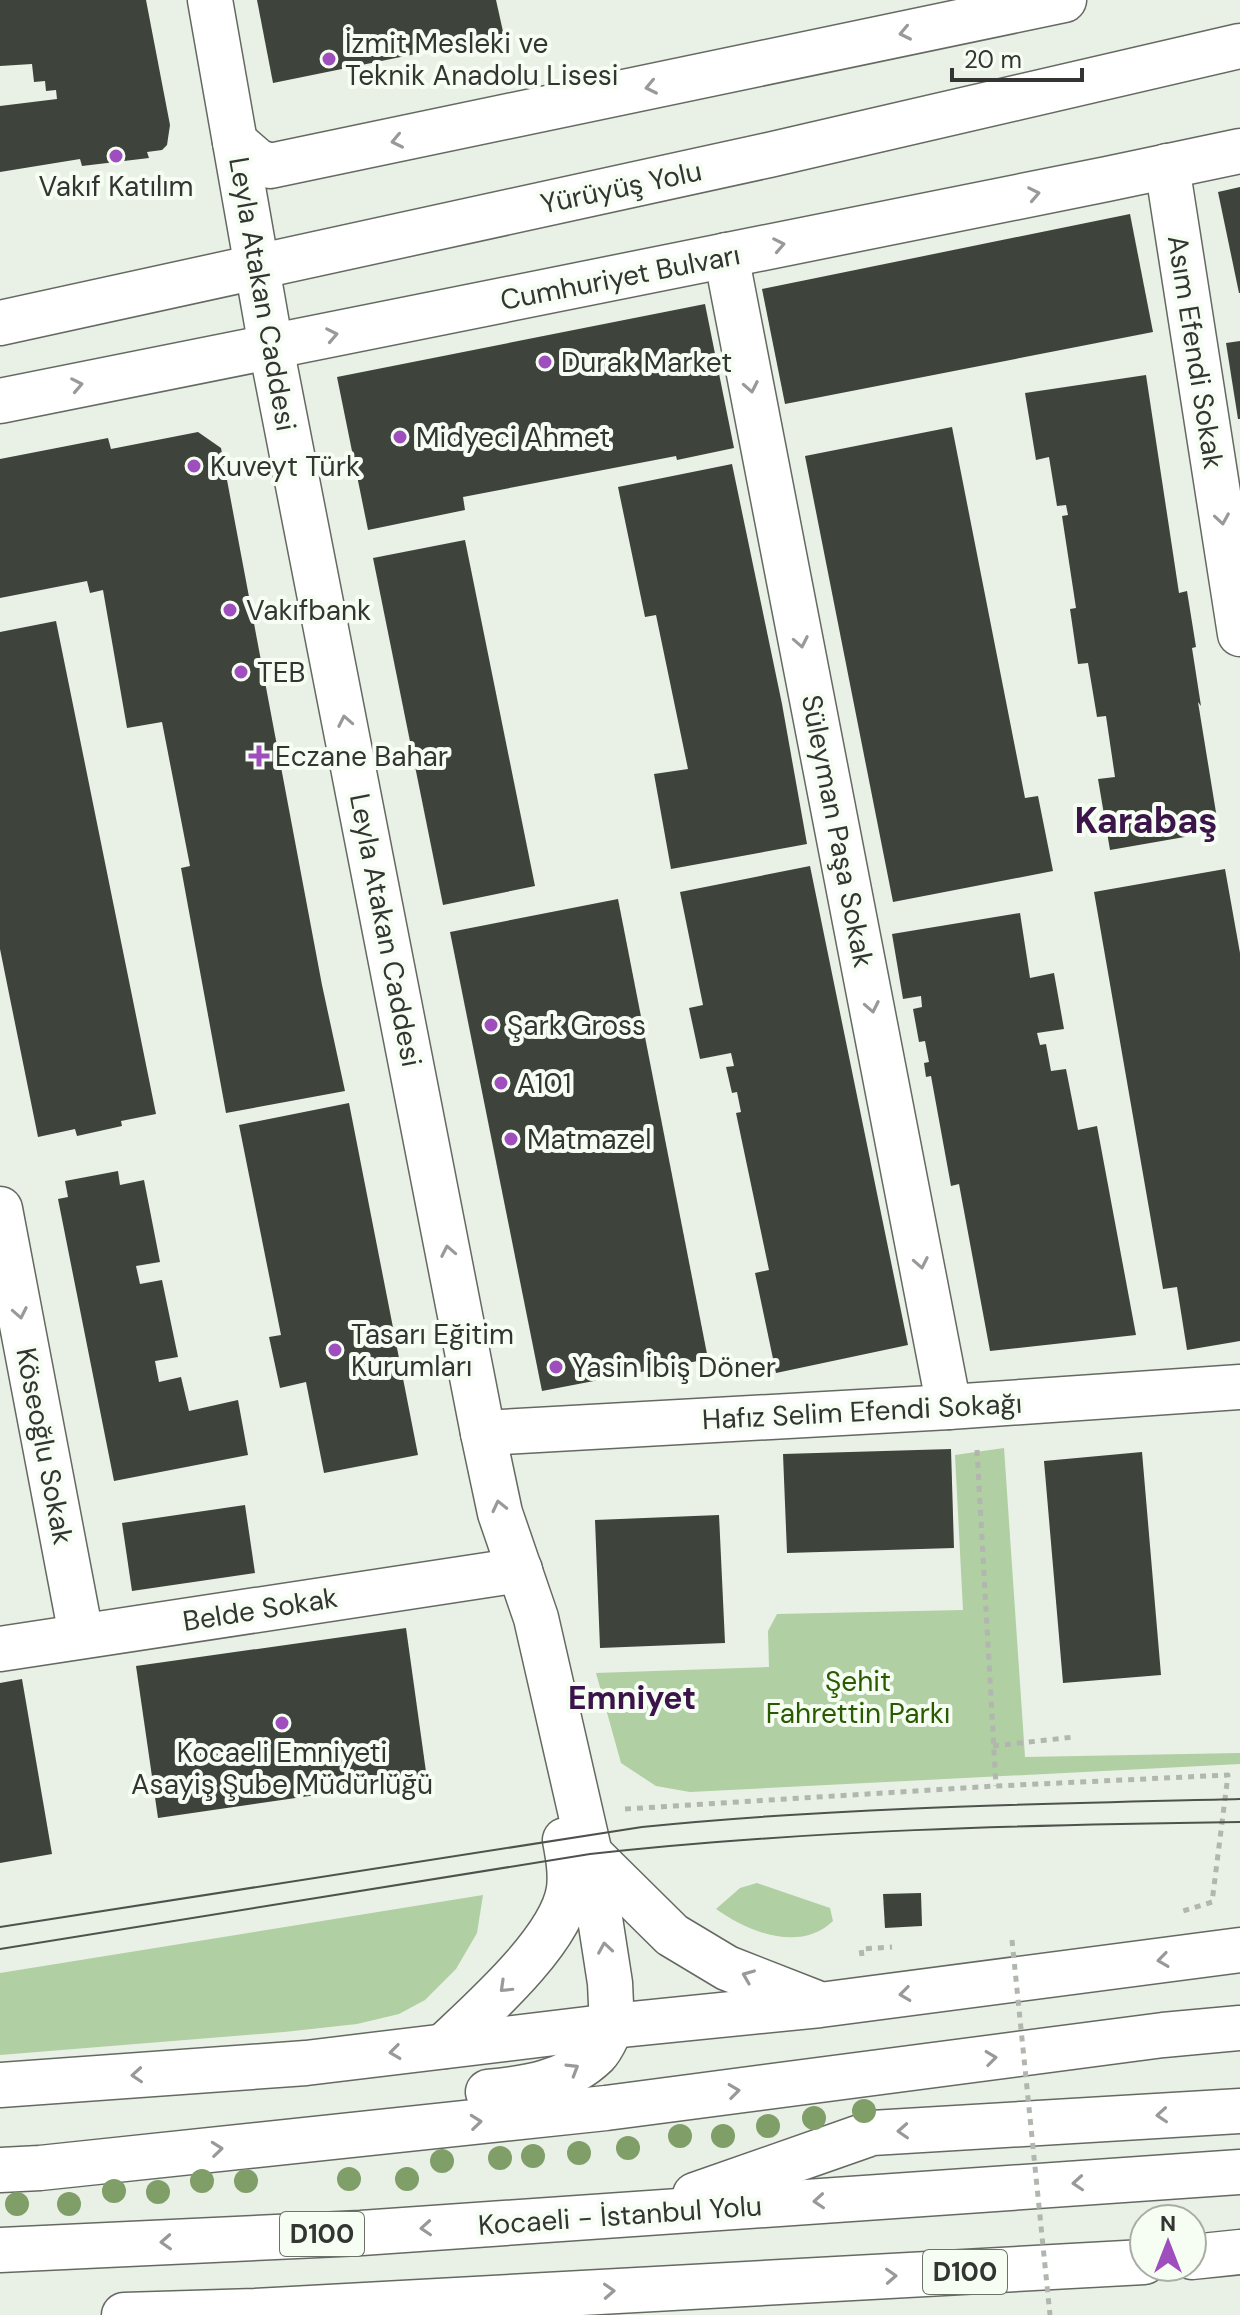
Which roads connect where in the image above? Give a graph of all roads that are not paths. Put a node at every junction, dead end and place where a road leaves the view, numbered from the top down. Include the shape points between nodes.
1 (210, 0) edge
2 (1064, 0) edge
3 (1240, 46) edge
4 (235, 142) junction
5 (1240, 151) edge
6 (1167, 166) junction
7 (726, 255) junction
8 (256, 265) junction
9 (0, 323) edge
10 (271, 347) junction
11 (0, 401) edge
12 (1240, 634) edge
13 (0, 1209) edge
14 (1240, 1387) edge
15 (963, 1422) junction
16 (483, 1433) junction
17 (513, 1571) junction
18 (81, 1635) junction
19 (0, 1649) edge
20 (585, 1835) junction
21 (1240, 1950) edge
22 (820, 2005) junction
23 (612, 2026) junction
24 (1240, 2028) edge
25 (444, 2046) junction
26 (0, 2085) edge
27 (1240, 2111) edge
28 (0, 2157) edge
29 (0, 2170) edge
30 (1240, 2172) edge
31 (643, 2213) junction
32 (0, 2250) edge
33 (1240, 2252) edge
34 (1208, 2255) edge
35 (1128, 2263) edge
36 (531, 2295) junction
37 (124, 2315) edge
38 (407, 2315) edge

1 - 4 main road, Leyla Atakan Caddesi
2 -> 4 main road via 270,166
3 - 8 main road, Yürüyüş Yolu via 769,155
4 - 8 main road, Leyla Atakan Caddesi
5 - 6 main road, Cumhuriyet Bulvarı
7 -> 6 main road, Cumhuriyet Bulvarı
6 -> 12 main road, Asım Efendi Sokak
10 -> 7 main road, Cumhuriyet Bulvarı
7 -> 15 main road, Süleyman Paşa Sokak
8 - 9 main road, Yürüyüş Yolu
8 - 10 main road, Leyla Atakan Caddesi
11 -> 10 main road, Cumhuriyet Bulvarı
16 -> 10 main road, Leyla Atakan Caddesi
13 -> 18 main road, Köseoğlu Sokak
14 - 15 main road, Hafız Selim Efendi Sokağı
15 - 16 main road, Hafız Selim Efendi Sokağı
17 -> 16 main road, Leyla Atakan Caddesi
17 - 18 main road, Belde Sokak
17 - 20 main road, Leyla Atakan Caddesi via 536,1618
17 -> 25 main road via 568,1857 568,1891 554,1926 516,1977
18 - 19 main road, Belde Sokak
22 -> 20 main road via 727,1968 672,1935
23 -> 20 main road, Leyla Atakan Caddesi via 610,1983
21 -> 22 main road
22 - 23 main road
23 - 25 main road
28 -> 23 main road via 198,2121 545,2084 597,2053
29 -> 24 main road via 606,2108
25 -> 26 main road via 306,2063
27 -> 31 main road via 872,2133
30 -> 31 main road, Kocaeli - İstanbul Yolu / D100
31 -> 32 main road, Kocaeli - İstanbul Yolu / D100
33 - 34 main road
36 -> 35 main road, D100
36 - 37 main road
36 - 38 main road

